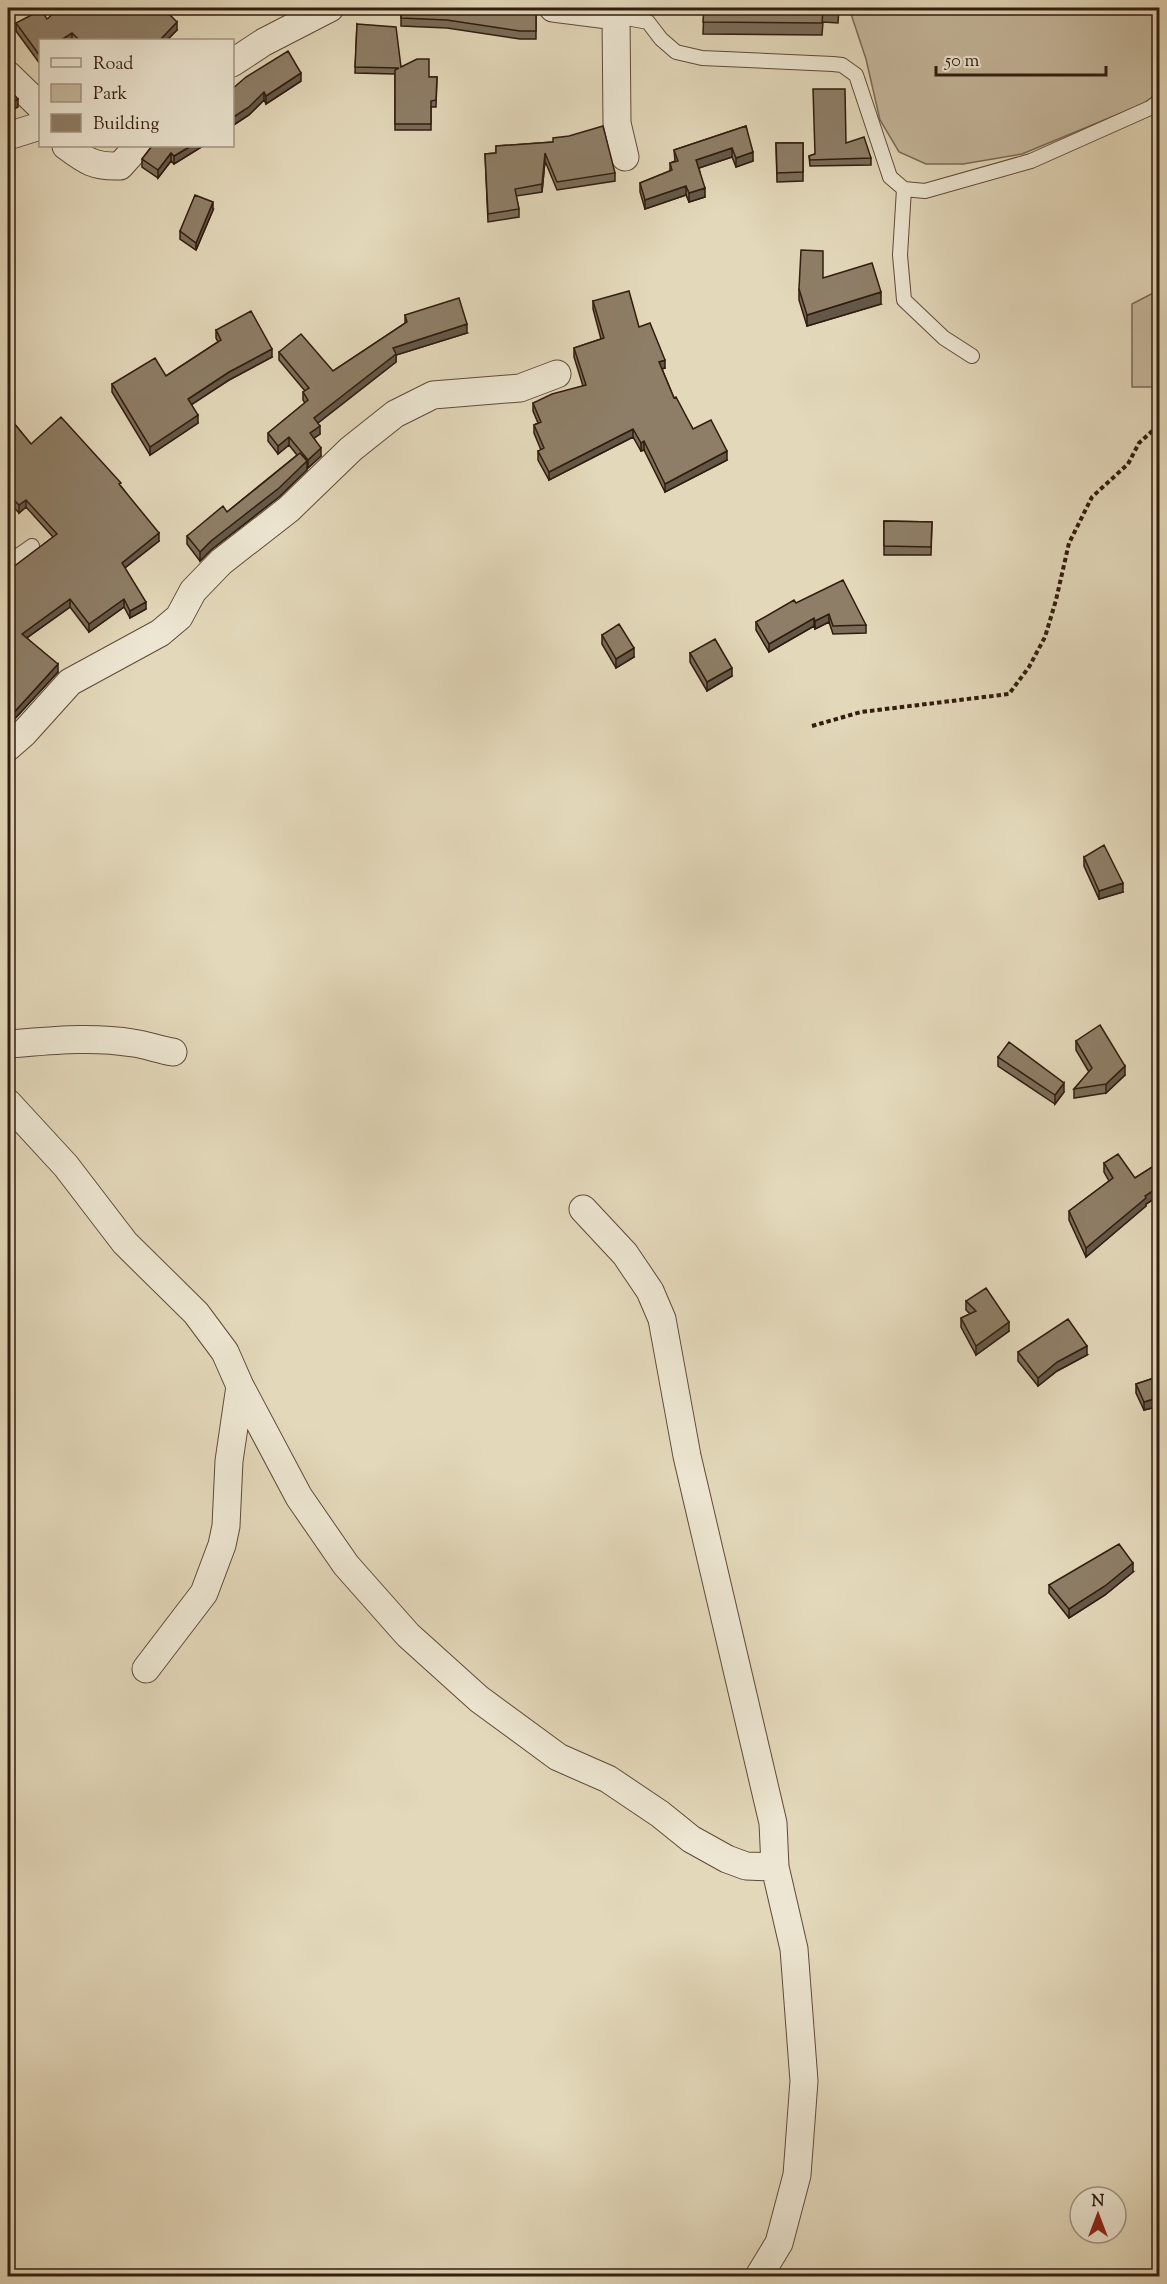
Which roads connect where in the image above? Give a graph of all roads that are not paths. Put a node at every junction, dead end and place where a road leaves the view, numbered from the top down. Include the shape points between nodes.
1 (330, 8) edge
2 (553, 8) edge
3 (616, 12) edge
4 (234, 62) edge
5 (8, 75) edge
6 (1160, 101) edge
7 (39, 105) edge
8 (39, 126) edge
9 (8, 136) edge
10 (67, 147) edge
11 (137, 147) edge
12 (625, 157) dead end
13 (904, 189) junction
14 (972, 356) dead end
15 (557, 374) dead end
16 (32, 546) dead end
17 (8, 562) edge
18 (8, 747) edge
19 (8, 1044) edge
20 (173, 1052) dead end
21 (8, 1102) edge
22 (583, 1209) dead end
23 (240, 1386) junction
24 (147, 1669) dead end
25 (775, 1867) junction
26 (759, 2277) edge

1 - 4 street
2 - 3 street
3 - 12 street via 617,123
3 - 13 lane via 648,22 676,52 702,58 842,65 856,75 890,177
5 - 7 street
6 - 13 lane via 1031,161 925,191
8 - 9 street
10 - 11 street via 87,162 105,167 120,166
13 - 14 lane via 900,255 904,300 944,338
15 - 18 street via 520,388 433,396 395,414 351,449 289,509 221,562 193,591 179,616 160,633 70,682
16 - 17 lane
19 - 20 street via 111,1040
21 - 23 street via 66,1166 125,1243 196,1313 225,1352
22 - 25 street via 625,1254 650,1291 662,1319 687,1456 773,1823
23 - 24 street via 222,1545 204,1593
23 - 25 street via 299,1497 346,1565 408,1635 478,1699 558,1757 608,1779 691,1839 746,1866
25 - 26 street via 794,1949 804,2082 797,2175 779,2243

